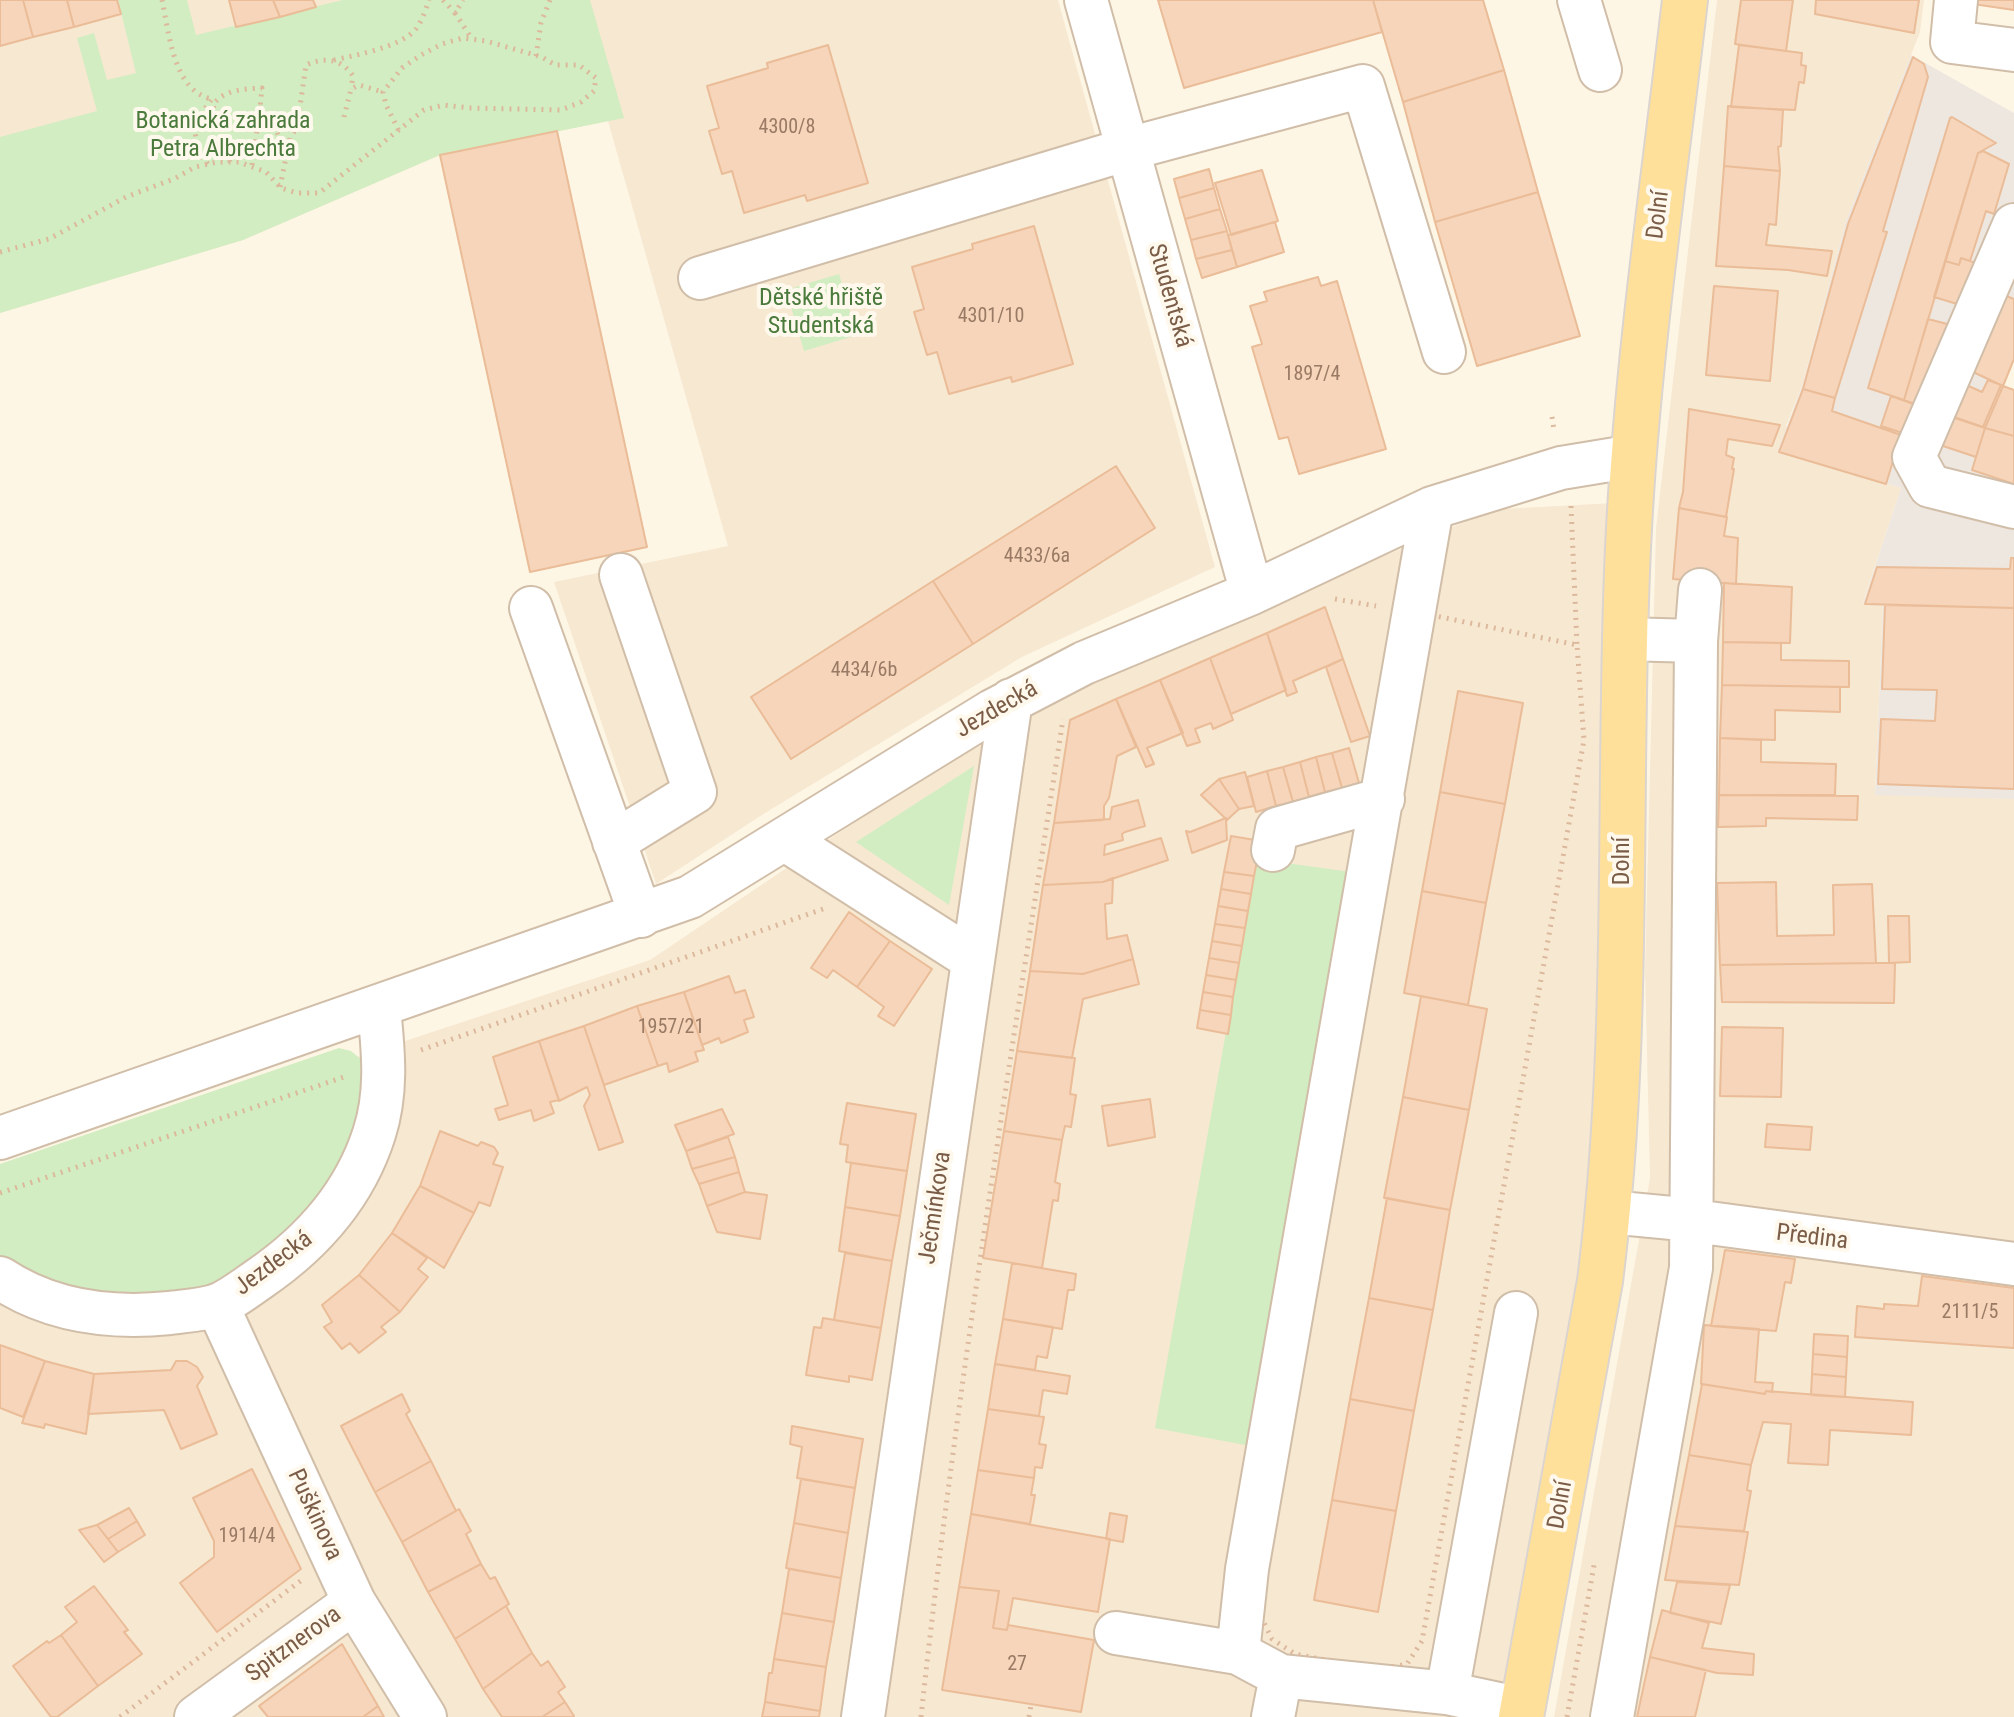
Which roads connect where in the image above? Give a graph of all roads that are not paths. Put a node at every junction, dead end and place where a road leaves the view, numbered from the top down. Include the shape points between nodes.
1 (1086, 0) edge
2 (1579, 0) edge
3 (1685, 0) edge
4 (1956, 0) edge
5 (2014, 50) edge
6 (1600, 70) dead end
7 (1128, 149) junction
8 (2014, 225) edge
9 (700, 278) dead end
10 (1444, 352) dead end
11 (1634, 456) junction
12 (2014, 507) edge
13 (1432, 508) junction
14 (621, 575) dead end
15 (1700, 590) dead end
16 (1252, 593) junction
17 (531, 608) dead end
18 (1662, 640) junction
19 (1011, 700) junction
20 (1383, 799) junction
21 (784, 839) junction
22 (614, 842) junction
23 (1273, 850) dead end
24 (641, 916) junction
25 (972, 959) junction
26 (379, 1007) junction
27 (0, 1138) edge
28 (1609, 1212) junction
29 (1691, 1221) junction
30 (2014, 1264) edge
31 (0, 1278) edge
32 (217, 1305) junction
33 (1516, 1313) dead end
34 (344, 1609) junction
35 (1116, 1633) dead end
36 (1238, 1653) junction
37 (1281, 1676) junction
38 (1447, 1693) junction
39 (1521, 1713) edge
40 (196, 1717) edge
41 (425, 1717) edge
42 (863, 1717) edge
43 (1273, 1717) edge
44 (1612, 1717) edge

1 - 7 street, Studentská
2 - 6 street
3 - 11 main road, Dolní
4 - 5 street via 1952,42
7 - 9 street
7 - 10 street via 1363,86
7 - 16 street, Studentská
8 - 12 street via 1914,457 1930,486
11 - 13 street, Jezdecká via 1566,488
11 - 18 main road, Dolní
13 - 16 street, Jezdecká
13 - 20 street via 1427,610
14 - 22 street via 695,792
15 - 18 street
16 - 19 street, Jezdecká via 1084,663
17 - 22 street
18 - 28 main road, Dolní via 1622,957
18 - 29 street
19 - 21 street, Jezdecká
19 - 25 street, Ječmínkova
20 - 23 street via 1277,829
20 - 36 street via 1247,1569
21 - 24 street, Jezdecká via 690,897
21 - 25 street
22 - 24 street
24 - 26 street, Jezdecká
25 - 42 street, Ječmínkova
26 - 27 street, Jezdecká
26 - 32 street, Jezdecká via 385,1064 375,1131 363,1162 316,1233 271,1271
28 - 29 street, Předina
28 - 39 main road, Dolní
29 - 30 street, Předina
29 - 44 street via 1691,1268
31 - 32 street, Jezdecká via 82,1312 115,1316
32 - 34 street, Puškinova
33 - 38 street
34 - 40 street, Spitznerova
34 - 41 street, Puškinova
35 - 36 street
36 - 37 street
37 - 38 street
37 - 43 street
38 - 39 street

